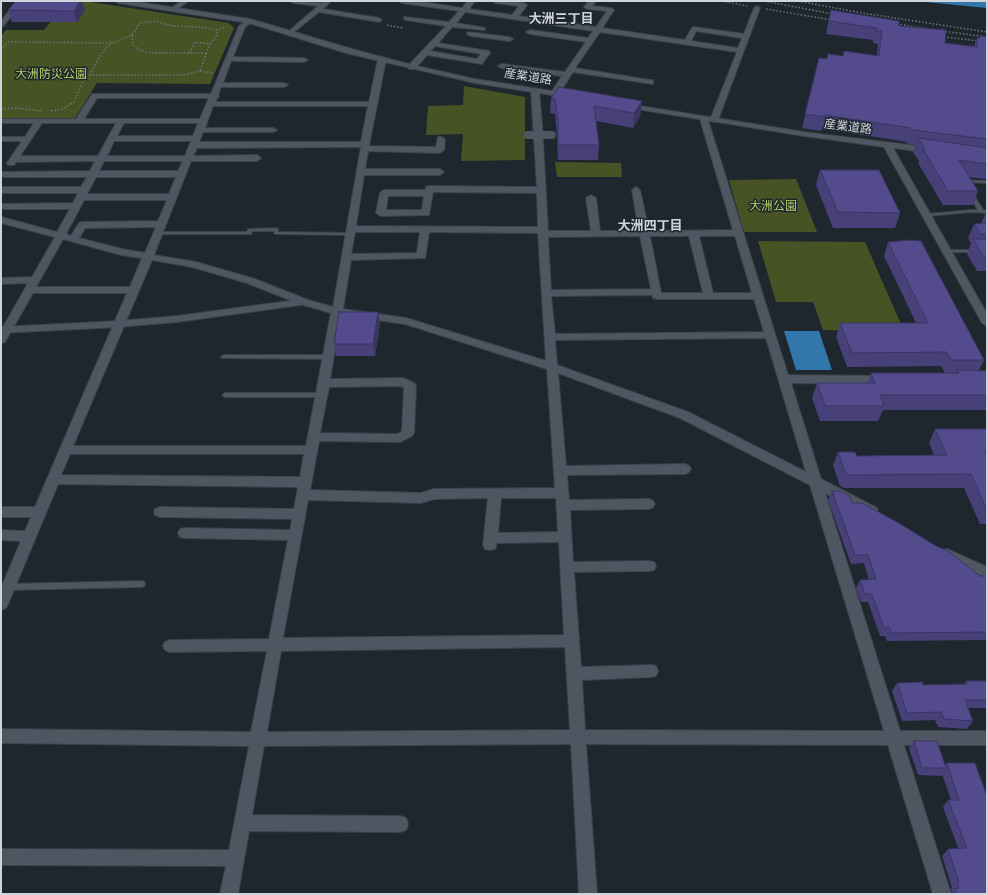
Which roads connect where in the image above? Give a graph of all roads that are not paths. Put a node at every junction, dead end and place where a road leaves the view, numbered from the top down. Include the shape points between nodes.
1 (21, 1) edge
2 (118, 1) edge
3 (185, 1) edge
4 (293, 1) edge
5 (407, 1) edge
6 (472, 1) edge
7 (495, 1) edge
8 (580, 1) edge
9 (592, 2) edge
10 (323, 5) edge
11 (757, 8) road end
12 (174, 9) junction
13 (464, 10) junction
14 (514, 17) junction
15 (406, 18) dead end
16 (379, 20) dead end
17 (250, 21) junction
18 (2, 23) edge
19 (449, 27) junction
20 (483, 29) dead end
21 (598, 29) junction
22 (530, 32) dead end
23 (290, 33) junction
24 (746, 36) junction
25 (509, 39) dead end
26 (591, 41) junction
27 (687, 42) junction
28 (433, 44) junction
29 (740, 50) junction
30 (426, 53) junction
31 (229, 59) junction
32 (304, 60) dead end
33 (382, 60) junction
34 (502, 66) dead end
35 (412, 67) junction
36 (569, 72) junction
37 (650, 82) dead end
38 (219, 84) junction
39 (284, 85) dead end
40 (535, 91) junction
41 (555, 94) junction
42 (578, 97) edge
43 (213, 100) junction
44 (617, 103) edge
45 (372, 104) junction
46 (709, 119) junction
47 (1, 121) edge
48 (40, 121) junction
49 (78, 121) junction
50 (121, 121) junction
51 (272, 130) dead end
52 (199, 133) junction
53 (528, 135) dead end
54 (552, 135) dead end
55 (1, 139) edge
56 (28, 139) junction
57 (112, 139) junction
58 (441, 139) dead end
59 (887, 144) junction
60 (365, 146) junction
61 (941, 152) edge
62 (257, 158) dead end
63 (14, 159) junction
64 (101, 159) junction
65 (188, 159) junction
66 (361, 172) junction
67 (440, 172) dead end
68 (93, 174) junction
69 (182, 174) junction
70 (3, 176) edge
71 (987, 182) edge
72 (1, 190) edge
73 (541, 190) junction
74 (636, 190) dead end
75 (429, 193) junction
76 (82, 194) junction
77 (173, 197) junction
78 (591, 198) dead end
79 (4, 206) dead end
80 (76, 206) junction
81 (981, 211) junction
82 (987, 212) edge
83 (927, 215) junction
84 (1, 220) edge
85 (160, 228) junction
86 (425, 229) junction
87 (351, 231) junction
88 (544, 232) junction
89 (693, 233) junction
90 (739, 233) junction
91 (596, 234) junction
92 (646, 234) junction
93 (60, 236) junction
94 (74, 239) junction
95 (947, 251) junction
96 (987, 251) edge
97 (148, 257) junction
98 (346, 257) junction
99 (35, 280) junction
100 (1, 281) edge
101 (29, 290) junction
102 (133, 290) junction
103 (656, 292) junction
104 (546, 293) junction
105 (709, 296) junction
106 (759, 296) junction
107 (304, 302) junction
108 (337, 311) junction
109 (118, 324) junction
110 (987, 324) edge
111 (4, 330) edge
112 (771, 335) junction
113 (550, 337) junction
114 (1, 340) edge
115 (224, 357) dead end
116 (328, 357) junction
117 (552, 367) junction
118 (785, 379) junction
119 (894, 380) edge
120 (322, 389) junction
121 (225, 395) dead end
122 (312, 443) junction
123 (65, 450) junction
124 (685, 469) dead end
125 (560, 471) junction
126 (53, 479) junction
127 (817, 481) junction
128 (304, 489) junction
129 (495, 494) junction
130 (562, 499) junction
131 (649, 504) dead end
132 (1, 512) edge
133 (40, 512) junction
134 (160, 512) dead end
135 (299, 514) junction
136 (885, 518) edge
137 (185, 534) dead end
138 (1, 535) edge
139 (295, 535) junction
140 (30, 536) junction
141 (564, 537) junction
142 (937, 549) edge
143 (648, 566) dead end
144 (566, 567) junction
145 (987, 573) edge
146 (142, 584) dead end
147 (8, 587) junction
148 (1, 604) edge
149 (571, 641) junction
150 (275, 645) junction
151 (170, 646) dead end
152 (651, 671) dead end
153 (573, 674) junction
154 (1, 736) edge
155 (577, 737) junction
156 (893, 737) junction
157 (987, 738) edge
158 (257, 739) junction
159 (242, 823) junction
160 (400, 824) dead end
161 (1, 857) edge
162 (235, 858) junction
163 (229, 894) edge
164 (588, 894) edge
165 (942, 894) edge

1 - 18 street
2 - 12 street, 産業道路
3 - 12 street
4 - 10 street
5 - 13 street
6 - 13 street
7 - 14 street via 524,6
8 - 9 street
9 - 21 street via 587,7 610,10
10 - 16 street
10 - 23 street
11 - 24 street
12 - 17 street, 産業道路
13 - 14 street
13 - 19 street
14 - 21 street
15 - 19 street
17 - 23 street, 産業道路
17 - 31 street via 242,26
19 - 20 street
19 - 25 street
19 - 28 street
21 - 26 street
21 - 27 street
22 - 26 street
23 - 33 street, 産業道路
24 - 27 street via 694,29
24 - 29 street
26 - 36 street
27 - 29 street
28 - 30 street
28 - 30 street via 486,53 479,62
29 - 46 street
30 - 35 street
31 - 32 street
31 - 38 street
33 - 35 street, 産業道路
33 - 45 street
34 - 36 street
35 - 40 street, 産業道路
36 - 37 street
36 - 41 street
38 - 39 street
38 - 43 street
40 - 41 street, 産業道路
40 - 73 street
41 - 42 street, 産業道路
43 - 45 street
43 - 49 street via 95,96
43 - 52 street
44 - 46 street, 産業道路
45 - 60 street
46 - 59 street, 産業道路
46 - 90 street
47 - 48 street
48 - 49 street
48 - 56 street
49 - 50 street
50 - 52 street
50 - 57 street
51 - 52 street
52 - 57 street
52 - 60 street
52 - 65 street
53 - 54 street, bridge
55 - 56 street
56 - 63 street
57 - 64 street
58 - 60 street via 440,150
59 - 61 street, 産業道路
59 - 83 street
60 - 66 street
62 - 65 street
63 - 64 street
63 - 70 street
64 - 65 street
64 - 68 street
65 - 69 street
66 - 67 street
66 - 87 street
68 - 69 street
68 - 70 street
68 - 76 street
69 - 77 street
71 - 81 lane via 964,181
72 - 76 street
73 - 75 street via 429,189
73 - 88 street
74 - 92 street
75 - 75 street via 426,213 381,213 384,193
76 - 77 street
76 - 80 street
77 - 85 street
78 - 91 street
79 - 80 street
80 - 93 street
81 - 82 lane
81 - 83 lane
83 - 95 street
84 - 93 street
85 - 87 lane via 249,233 250,230 276,230 276,234
85 - 94 street via 82,225
85 - 97 street
86 - 87 street
86 - 88 street
86 - 98 street via 422,256
87 - 98 street
88 - 91 street
88 - 104 street
89 - 90 street
89 - 92 street
89 - 105 street
90 - 106 street
91 - 92 street
92 - 103 street
93 - 94 street
93 - 99 street
94 - 97 street
95 - 96 lane
95 - 110 street
97 - 102 street
97 - 107 street via 193,264 251,281
98 - 108 street
99 - 100 street
99 - 101 street
101 - 102 street
101 - 111 street
102 - 109 street
103 - 104 street
103 - 105 street via 657,296
104 - 113 street
105 - 106 street
106 - 112 street
107 - 108 street
107 - 109 street
108 - 116 street
108 - 117 street via 406,322
109 - 111 street
109 - 123 street
111 - 114 street
112 - 113 street
112 - 118 street
113 - 117 street
115 - 116 lane
116 - 120 street
117 - 125 street
117 - 127 street via 684,414
118 - 119 street
118 - 127 street
120 - 121 lane
120 - 122 street
120 - 122 street via 403,382 410,386 408,434 400,438
122 - 123 street
122 - 128 street
123 - 126 street
124 - 125 street
125 - 130 street
126 - 128 street
126 - 133 street
127 - 136 street
127 - 156 street
128 - 129 street via 421,498 434,494
128 - 135 street
129 - 130 street
129 - 141 street via 491,541
130 - 131 street
130 - 141 street
132 - 133 street
133 - 140 street
134 - 135 street
135 - 139 street
137 - 139 street
138 - 140 street
139 - 150 street
140 - 147 street
141 - 144 street
142 - 145 street
143 - 144 street
144 - 149 street
146 - 147 lane
147 - 148 street
149 - 150 street
149 - 153 street
150 - 151 street
150 - 158 street
152 - 153 street
153 - 155 street
154 - 158 street
155 - 156 street
155 - 158 street
155 - 164 street
156 - 157 street
156 - 165 street
158 - 159 street
159 - 160 street
159 - 162 street
161 - 162 street
162 - 163 street

